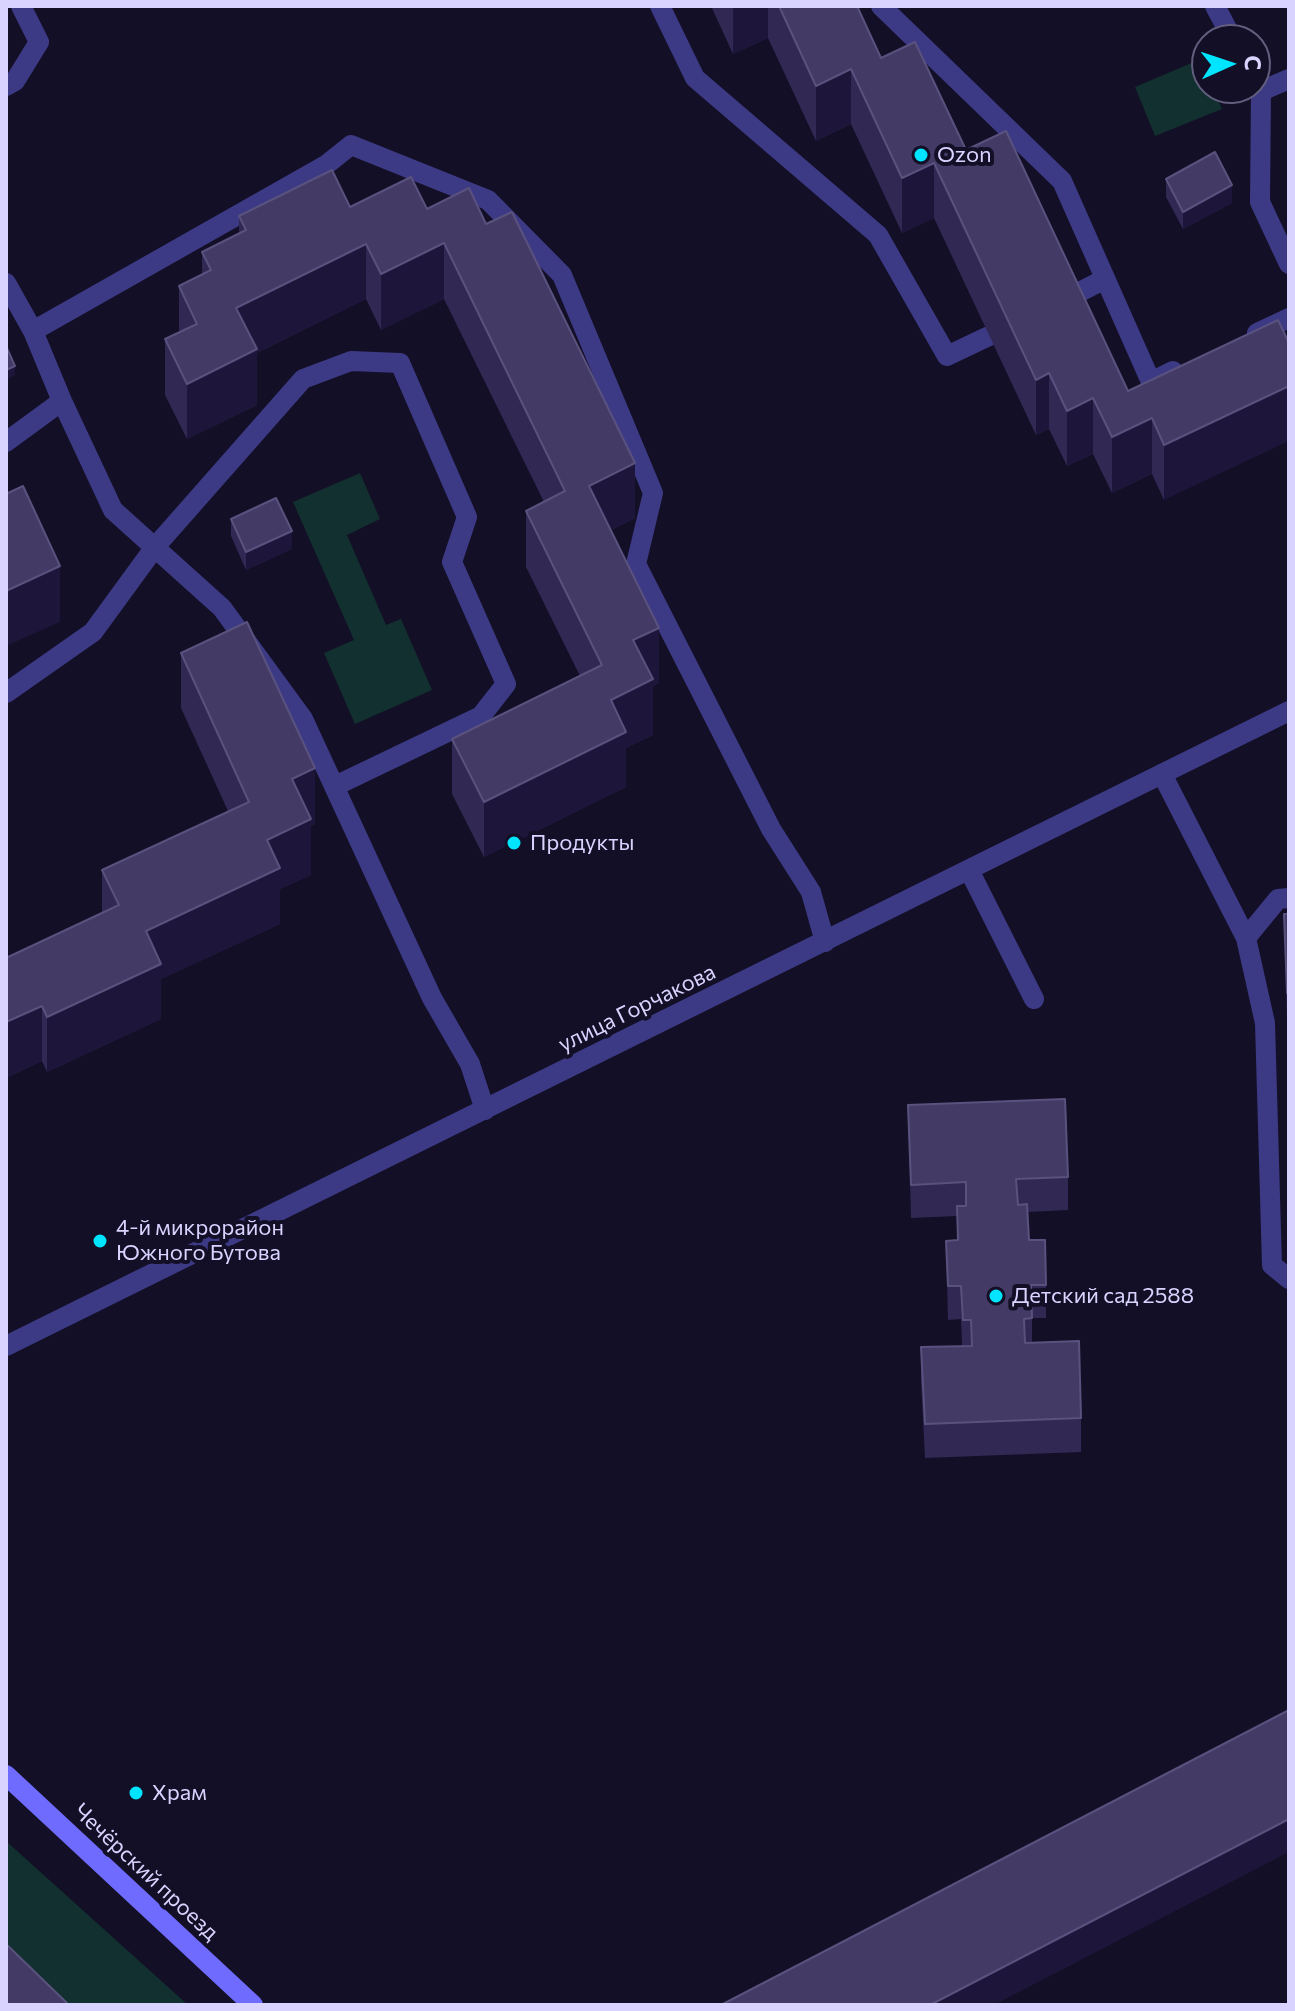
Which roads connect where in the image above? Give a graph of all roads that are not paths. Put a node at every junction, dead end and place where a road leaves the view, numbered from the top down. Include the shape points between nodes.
1 (21, 6) edge
2 (660, 6) edge
3 (881, 6) edge
4 (1215, 6) edge
5 (1225, 24) edge
6 (6, 86) edge
7 (1258, 104) edge
8 (1289, 264) edge
9 (1105, 279) junction
10 (6, 283) edge
11 (1060, 302) edge
12 (1289, 318) edge
13 (33, 331) junction
14 (989, 336) edge
15 (1234, 343) edge
16 (1192, 362) edge
17 (62, 401) junction
18 (6, 442) edge
19 (155, 547) junction
20 (6, 693) edge
21 (1289, 711) edge
22 (1162, 774) junction
23 (335, 786) junction
24 (969, 870) junction
25 (1289, 898) edge
26 (1246, 938) junction
27 (825, 942) junction
28 (1034, 999) dead end
29 (485, 1110) junction
30 (1289, 1279) edge
31 (6, 1346) edge
32 (6, 1775) edge
33 (253, 2005) edge

1 - 6 street via 39,42 15,81
2 - 14 street via 695,78 878,235 947,356
3 - 9 street via 1062,181
4 - 5 street
7 - 8 street via 1260,202
9 - 11 street
9 - 16 street via 1151,382
10 - 13 street
12 - 15 street
13 - 17 street
13 - 27 street via 326,165 351,145 488,200 562,275 653,493 636,564 771,829 811,892
17 - 18 street
17 - 19 street via 113,510
19 - 20 street via 93,632
19 - 23 street via 222,608 303,719
19 - 23 street via 303,379 351,361 400,363 467,517 452,562 506,684 481,716
21 - 22 street, улица Горчакова
22 - 24 street, улица Горчакова
22 - 26 street
23 - 29 street via 432,998 470,1064
24 - 27 street, улица Горчакова
24 - 28 street
25 - 26 street via 1278,899
26 - 30 street via 1265,1023 1272,1265
27 - 29 street, улица Горчакова
29 - 31 street, улица Горчакова
32 - 33 main road, Чечёрский проезд

